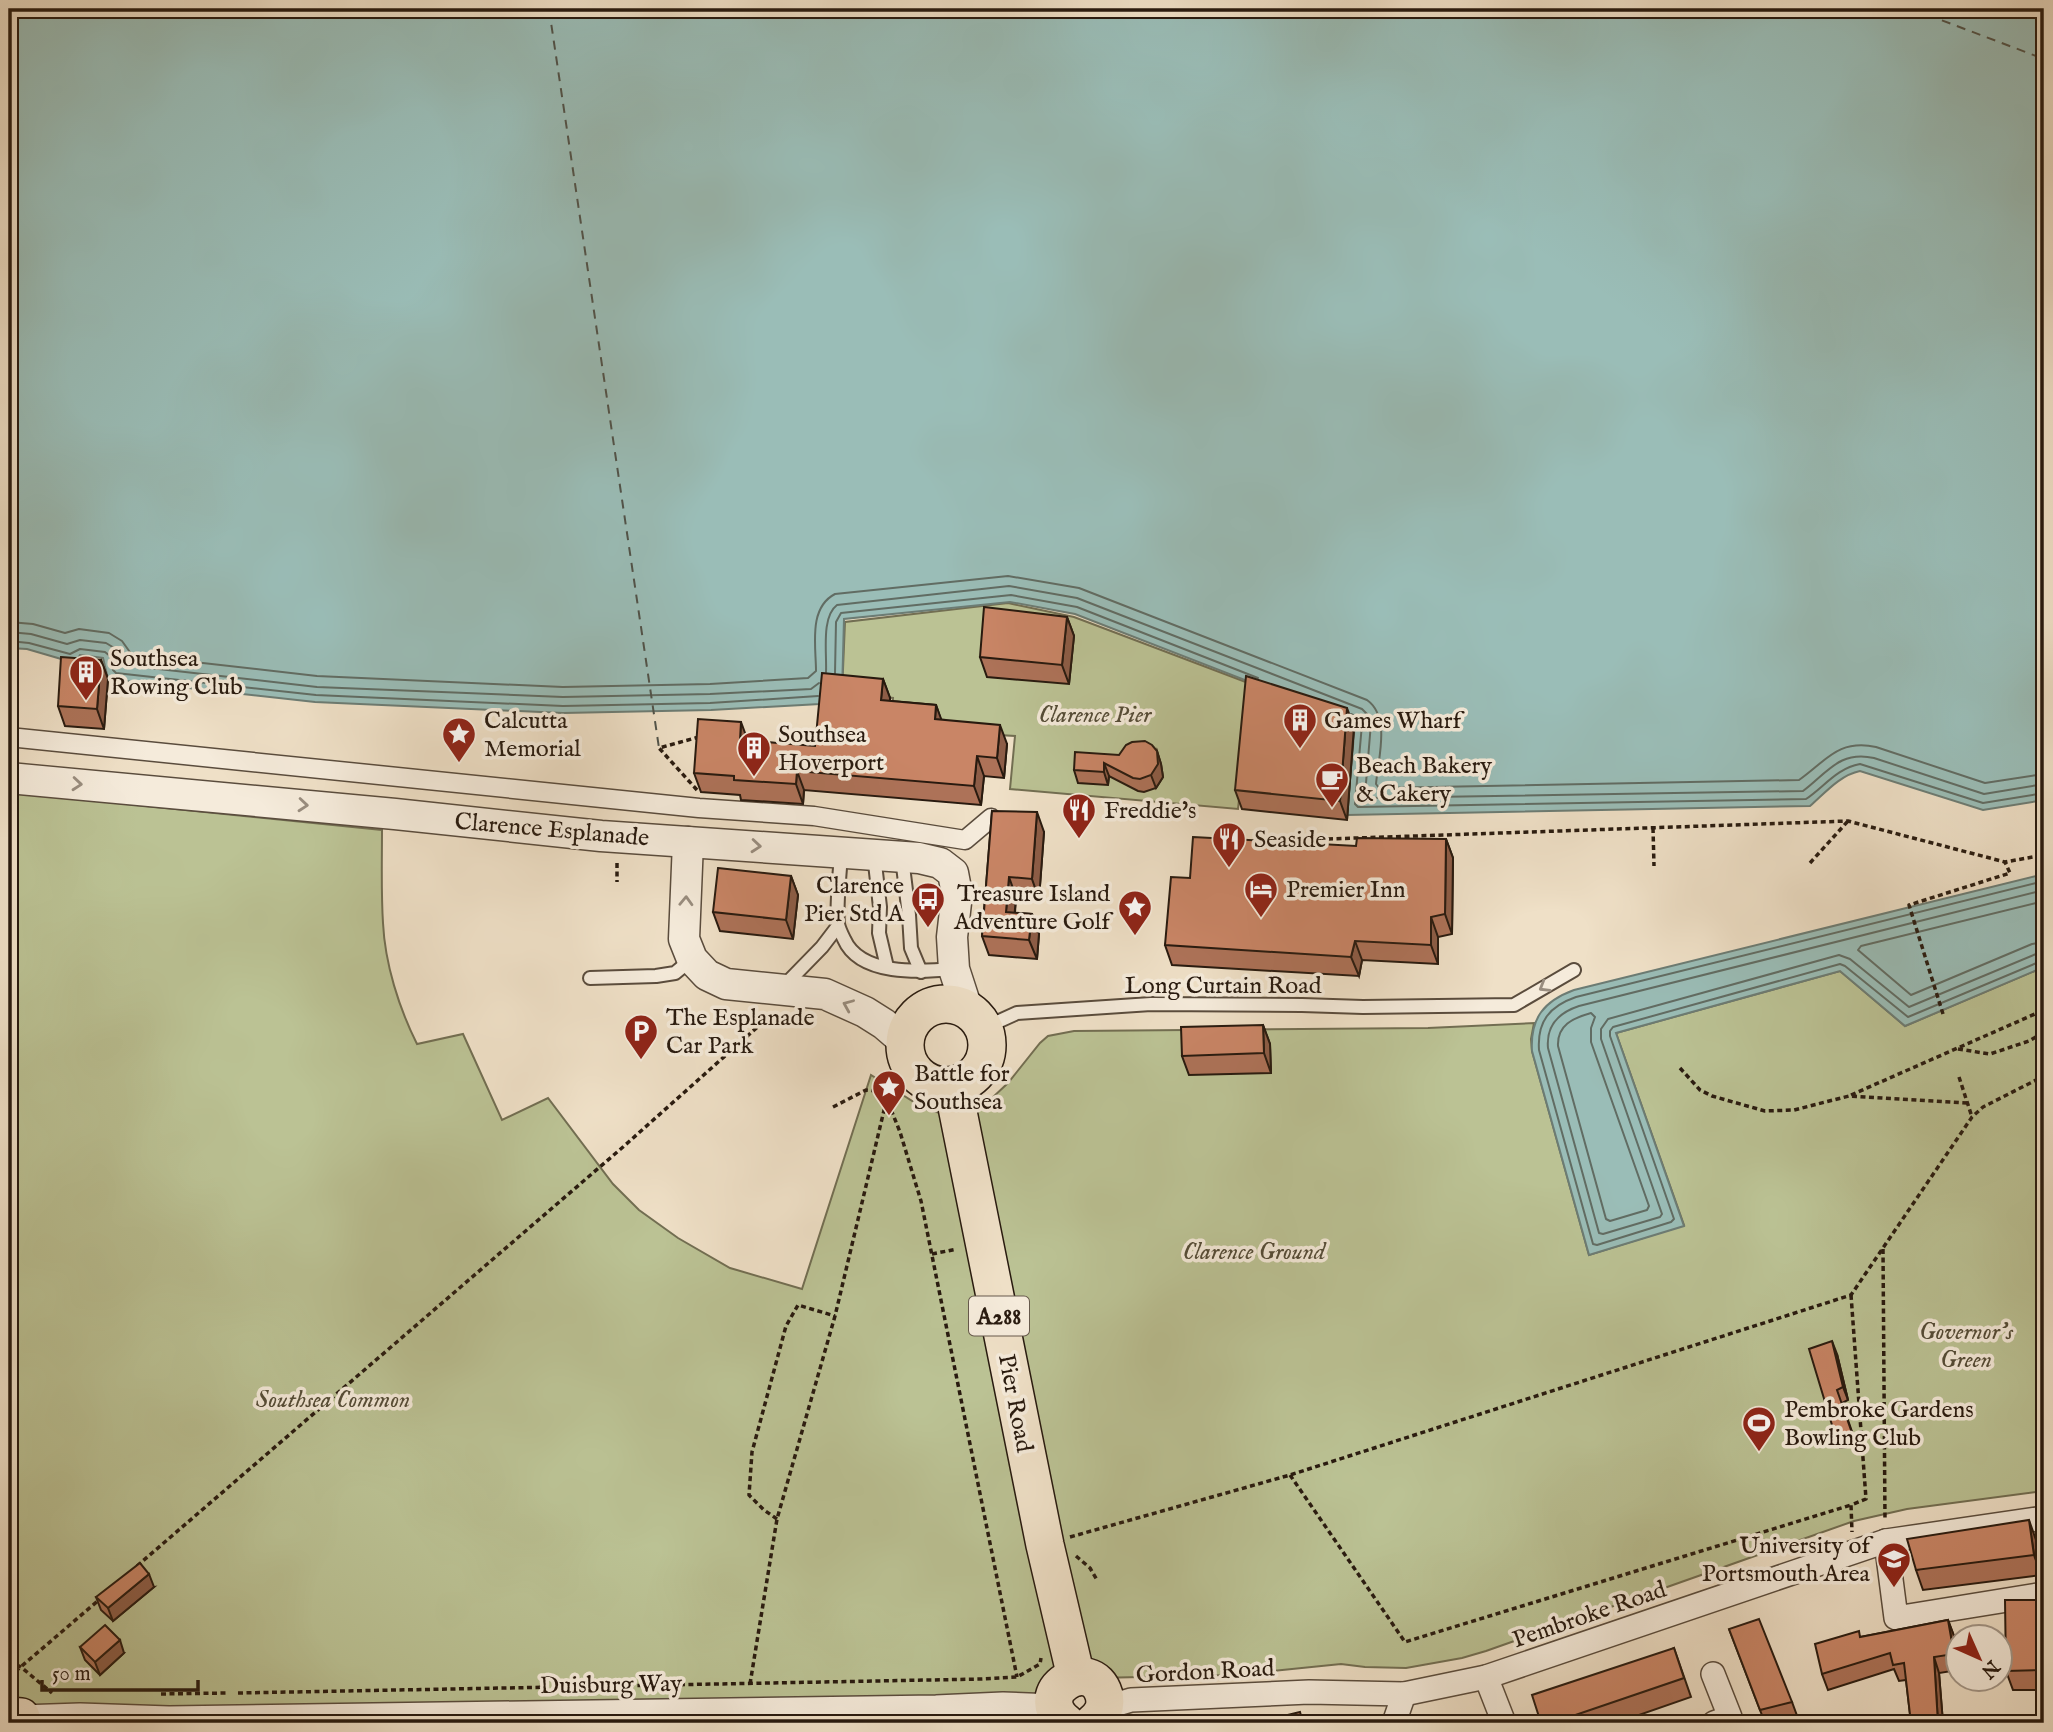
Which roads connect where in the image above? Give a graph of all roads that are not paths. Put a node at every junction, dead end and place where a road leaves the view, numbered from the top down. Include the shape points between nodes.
1 (9, 737) edge
2 (9, 778) edge
3 (991, 817) edge
4 (688, 842) junction
5 (841, 852) junction
6 (888, 856) junction
7 (838, 926) junction
8 (692, 959) junction
9 (887, 967) junction
10 (954, 969) junction
11 (1574, 970) dead end
12 (921, 971) junction
13 (590, 978) dead end
14 (777, 1001) junction
15 (976, 1018) junction
16 (905, 1042) junction
17 (953, 1087) junction
18 (2044, 1518) edge
19 (1886, 1541) junction
20 (2044, 1594) edge
21 (1713, 1674) dead end
22 (1486, 1676) junction
23 (1076, 1677) junction
24 (1309, 1692) joint
25 (1404, 1694) junction
26 (1060, 1714) edge
27 (1099, 1716) edge
28 (169, 1718) junction
29 (17, 1719) edge
30 (141, 1723) edge
31 (1394, 1723) edge
32 (1504, 1723) edge
33 (1714, 1723) edge

1 - 3 street via 814,816 965,840
2 -> 4 street, Clarence Esplanade
4 -> 5 street, Clarence Esplanade
8 -> 4 street via 684,939
5 - 6 street, Clarence Esplanade
5 - 7 lane
6 - 9 lane via 879,933
6 - 10 street, Clarence Esplanade via 940,863 953,873 957,894
6 - 12 lane via 909,915 911,948
7 - 9 lane via 848,948 863,962
7 - 14 lane
8 - 13 lane via 675,973
8 - 14 street via 707,975
9 - 12 lane
10 - 12 lane
10 - 15 street, Clarence Esplanade
11 -> 15 lane, Long Curtain Road via 1514,1005 1151,1004
16 -> 14 street via 865,1012 825,995
15 - 16 main road via 954,1004 940,1004 916,1017
15 - 17 main road via 988,1040 987,1053 975,1075
16 - 17 main road via 905,1055 918,1076 940,1087
17 - 23 main road, Pier Road / A288
18 - 19 street, Pembroke Road
19 - 20 street via 1896,1618
19 - 22 street, Pembroke Road
21 - 33 street via 1730,1717
22 - 25 street, Pembroke Road
22 - 32 street
23 - 26 main road via 1066,1680 1055,1695
23 - 27 main road via 1095,1681 1101,1689 1105,1698
24 - 25 street, Pembroke Road
24 - 27 street, Gordon Road via 1131,1700
25 - 31 street
26 - 28 street, Duisburg Way via 1003,1704
28 - 29 street, Duisburg Way via 80,1715
28 - 30 street, Duisburg Way

